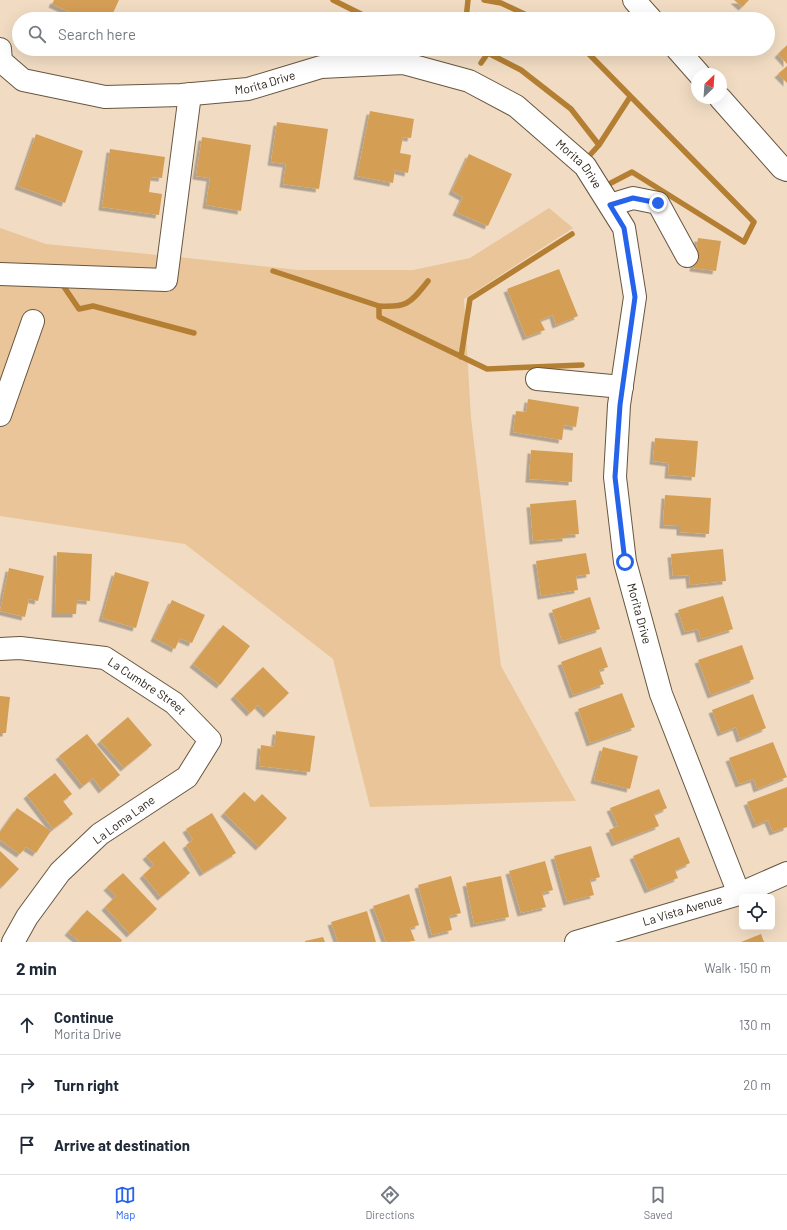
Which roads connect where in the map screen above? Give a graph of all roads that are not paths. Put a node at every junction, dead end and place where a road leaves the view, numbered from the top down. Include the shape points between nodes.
1 (634, 0) edge
2 (645, 12) edge
3 (1, 55) edge
4 (683, 56) edge
5 (694, 68) edge
6 (190, 94) junction
7 (725, 104) edge
8 (787, 170) edge
9 (610, 205) junction
10 (687, 256) dead end
11 (0, 274) edge
12 (32, 321) dead end
13 (537, 379) dead end
14 (622, 387) junction
15 (0, 415) edge
16 (0, 649) edge
17 (210, 740) joint
18 (787, 873) edge
19 (739, 894) junction
20 (12, 942) edge
21 (576, 942) edge

1 - 2 street
3 - 6 street, Morita Drive via 23,80 105,97
4 - 5 street
6 - 9 street, Morita Drive via 248,89 321,67 403,63 469,81 516,106 585,166
6 - 11 street via 166,280
7 - 8 street via 782,168
9 - 10 street via 633,198 658,203
9 - 14 street, Morita Drive via 624,228 635,297
12 - 15 street
13 - 14 street
14 - 19 street, Morita Drive via 615,477 625,562 661,694
16 - 17 street, La Cumbre Street via 20,648 105,658 174,704
17 - 20 street, La Loma Lane via 188,777 100,834 60,872
18 - 19 street, La Vista Avenue
19 - 21 street, La Vista Avenue

